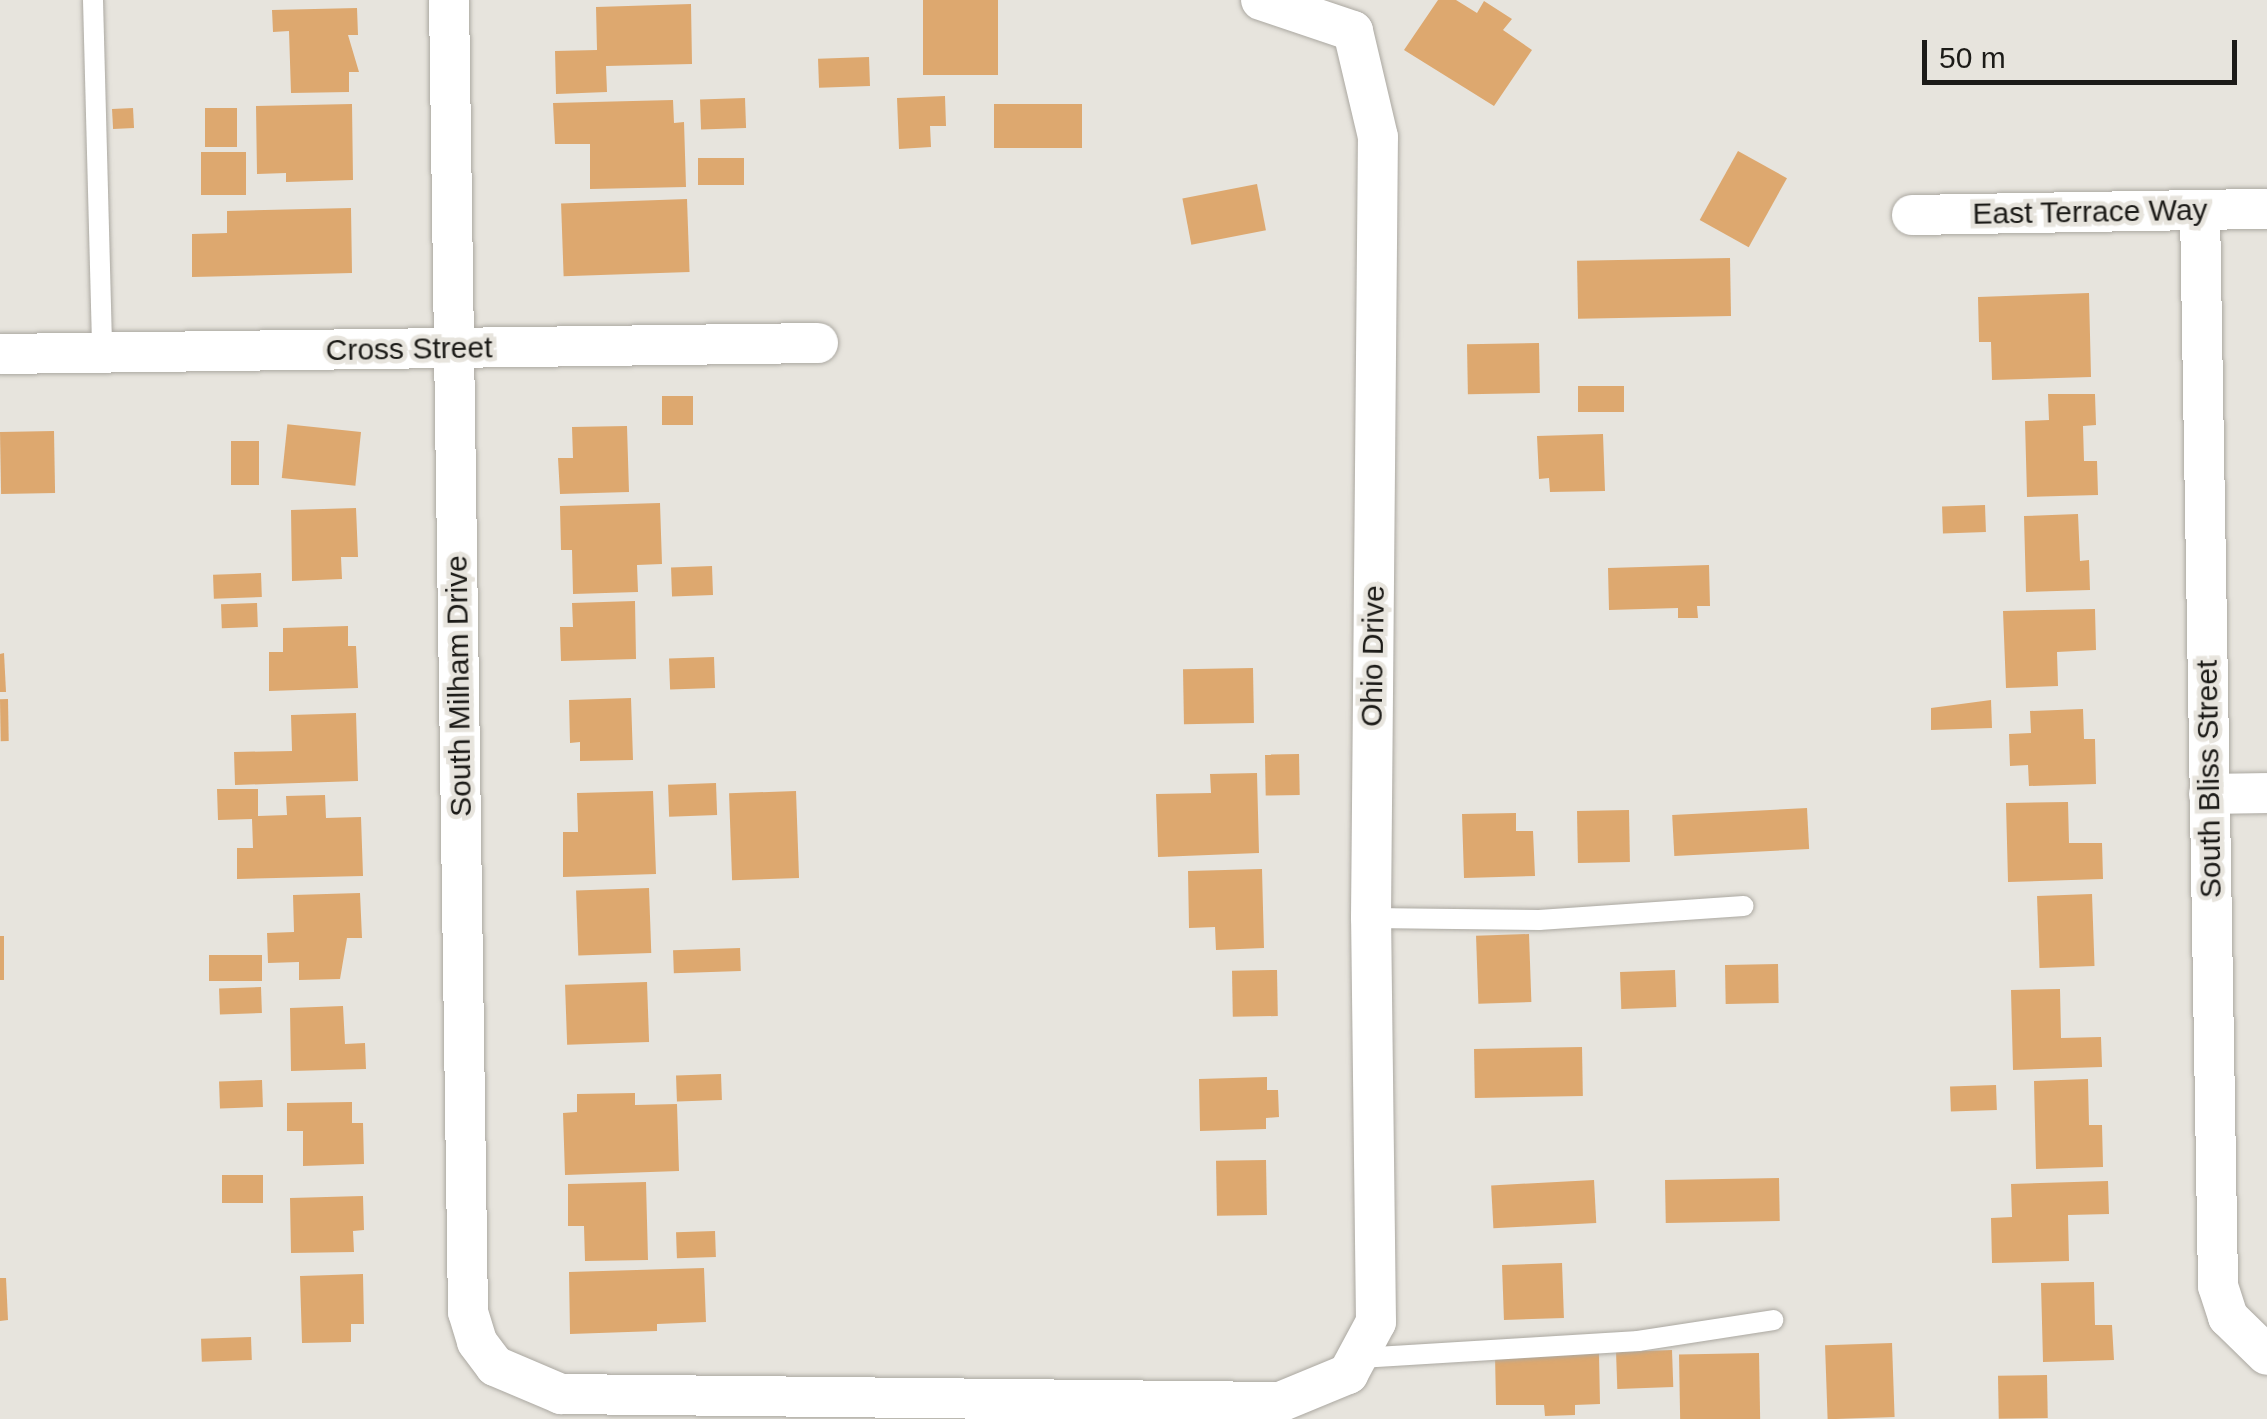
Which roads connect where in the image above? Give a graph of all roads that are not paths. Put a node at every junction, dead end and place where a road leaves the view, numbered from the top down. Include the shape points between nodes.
1 (93, 0) edge
2 (450, 0) edge
3 (1260, 0) edge
4 (2267, 208) edge
5 (2200, 210) junction
6 (1912, 215) dead end
7 (818, 343) dead end
8 (454, 348) junction
9 (102, 353) junction
10 (0, 354) edge
11 (2267, 792) edge
12 (2209, 794) junction
13 (1744, 906) dead end
14 (1371, 918) junction
15 (1774, 1320) dead end
16 (2256, 1348) edge
17 (1354, 1366) junction

1 - 9 lane
2 - 8 street, South Milham Drive
3 - 14 street, Ohio Drive via 1353,31 1378,138
4 - 5 street, East Terrace Way
5 - 6 street, East Terrace Way
5 - 12 street, South Bliss Street
7 - 8 street, Cross Street
8 - 9 street, Cross Street
8 - 17 street, South Milham Drive via 468,1312 495,1366 561,1394 1280,1402
9 - 10 street, Cross Street
11 - 12 street
12 - 16 street, South Bliss Street via 2218,1286
13 - 14 lane via 1539,920
14 - 17 street, Ohio Drive via 1376,1322
15 - 17 lane via 1638,1342

